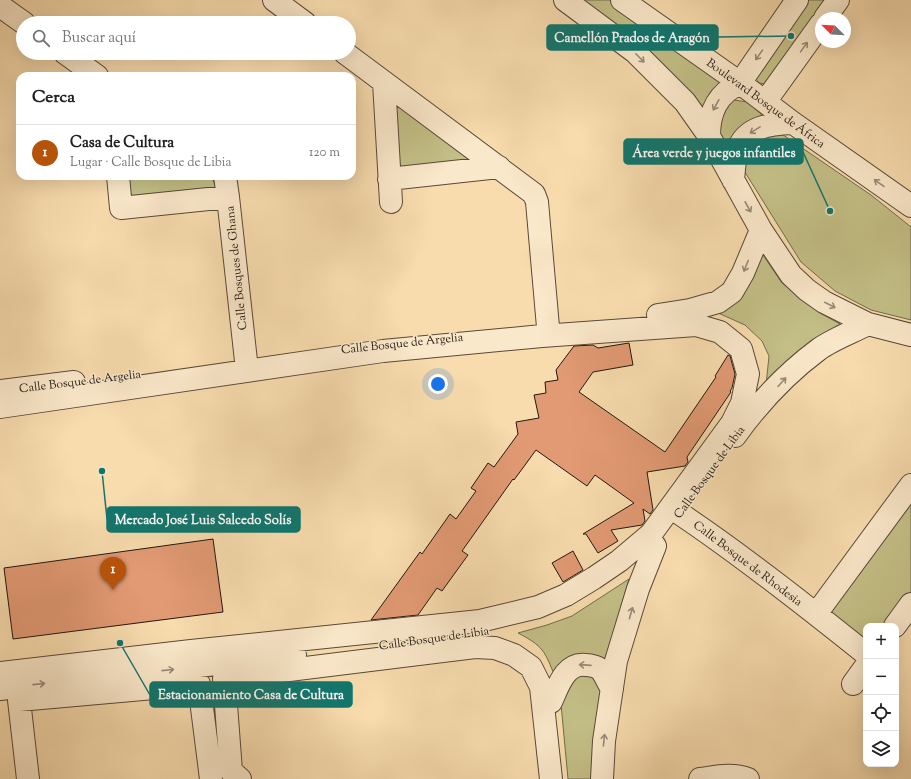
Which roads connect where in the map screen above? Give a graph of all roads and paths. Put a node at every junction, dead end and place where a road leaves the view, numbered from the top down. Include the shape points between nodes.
1 (274, 0) edge
2 (565, 0) edge
3 (622, 0) edge
4 (797, 0) edge
5 (838, 0) edge
6 (0, 6) edge
7 (829, 12) edge
8 (296, 16) edge
9 (16, 17) edge
10 (815, 32) edge
11 (74, 60) edge
12 (354, 60) edge
13 (91, 72) edge
14 (384, 82) junction
15 (740, 83) junction
16 (765, 102) junction
17 (793, 123) junction
18 (709, 136) junction
19 (499, 167) junction
20 (389, 179) junction
21 (118, 180) edge
22 (126, 180) edge
23 (213, 180) edge
24 (733, 180) junction
25 (226, 186) edge
26 (908, 198) edge
27 (391, 202) dead end
28 (761, 230) junction
29 (690, 310) junction
30 (868, 324) junction
31 (548, 327) junction
32 (911, 335) edge
33 (246, 361) junction
34 (0, 391) edge
35 (0, 407) edge
36 (744, 424) junction
37 (911, 485) edge
38 (679, 513) junction
39 (655, 546) junction
40 (911, 604) edge
41 (816, 614) junction
42 (897, 623) edge
43 (480, 634) junction
44 (863, 652) edge
45 (209, 665) junction
46 (863, 670) edge
47 (2, 683) edge
48 (853, 684) dead end
49 (612, 689) junction
50 (551, 702) junction
51 (17, 779) edge
52 (28, 779) edge
53 (211, 779) edge
54 (225, 779) edge
55 (240, 779) edge
56 (551, 779) edge
57 (560, 779) edge
58 (602, 779) edge
59 (700, 779) edge
60 (748, 779) edge

1 - 8 street
2 -> 18 street via 635,52 685,102
3 - 15 street, Boulevard Bosque de África
4 -> 15 street
5 - 7 street
6 - 9 street
16 -> 10 street
11 - 13 street
12 - 14 street
14 - 19 street
14 - 20 street
15 - 16 street, Boulevard Bosque de África
15 -> 18 street via 729,88 716,105 711,115
16 - 17 street, Boulevard Bosque de África
17 -> 24 street via 761,126 751,132 737,152
26 -> 17 street, Boulevard Bosque de África
18 - 24 street
19 - 20 street
19 - 31 street via 531,191 536,198
20 - 27 street
21 - 25 street via 121,208
22 - 23 street via 128,199 217,189
24 -> 28 street
25 - 33 street, Calle Bosques de Ghana
28 -> 29 street, Calle Bosque de Argelia via 743,274 732,292 718,302
28 -> 30 street via 791,275 807,290 824,302
29 - 31 street, Calle Bosque de Argelia
29 - 36 street via 720,320 738,330 753,347 759,366 757,397
30 - 32 street
36 -> 30 street, Calle Bosque de Libia via 788,376 820,349
31 - 33 street, Calle Bosque de Argelia
33 - 34 street, Calle Bosque de Argelia
35 - 47 street via 383,351 696,325 720,332 741,349 748,374 742,402 732,423 651,534 594,578 566,595 538,607 480,622 191,651
36 - 38 street, Calle Bosque de Libia
37 - 41 street
38 - 39 street, Calle Bosque de Libia
38 - 41 street, Calle Bosque de Rhodesia
39 - 43 street, Calle Bosque de Libia via 570,605
49 -> 39 street via 616,661
40 - 42 street
41 - 44 street, Calle Bosque de Rhodesia
43 - 45 street, Calle Bosque de Libia
43 - 50 street via 500,638 525,649 538,663
47 -> 45 street, Calle Bosque de Libia
45 - 54 street via 219,767
46 - 48 street
47 - 51 street
49 -> 50 street via 600,669 580,664 568,670 561,679
58 -> 49 street via 604,741
50 - 57 street
52 - 53 street via 19,700 199,684
55 - 56 street via 231,770 224,678 475,647 495,648 514,655 531,667 541,687
59 - 60 street via 726,775

